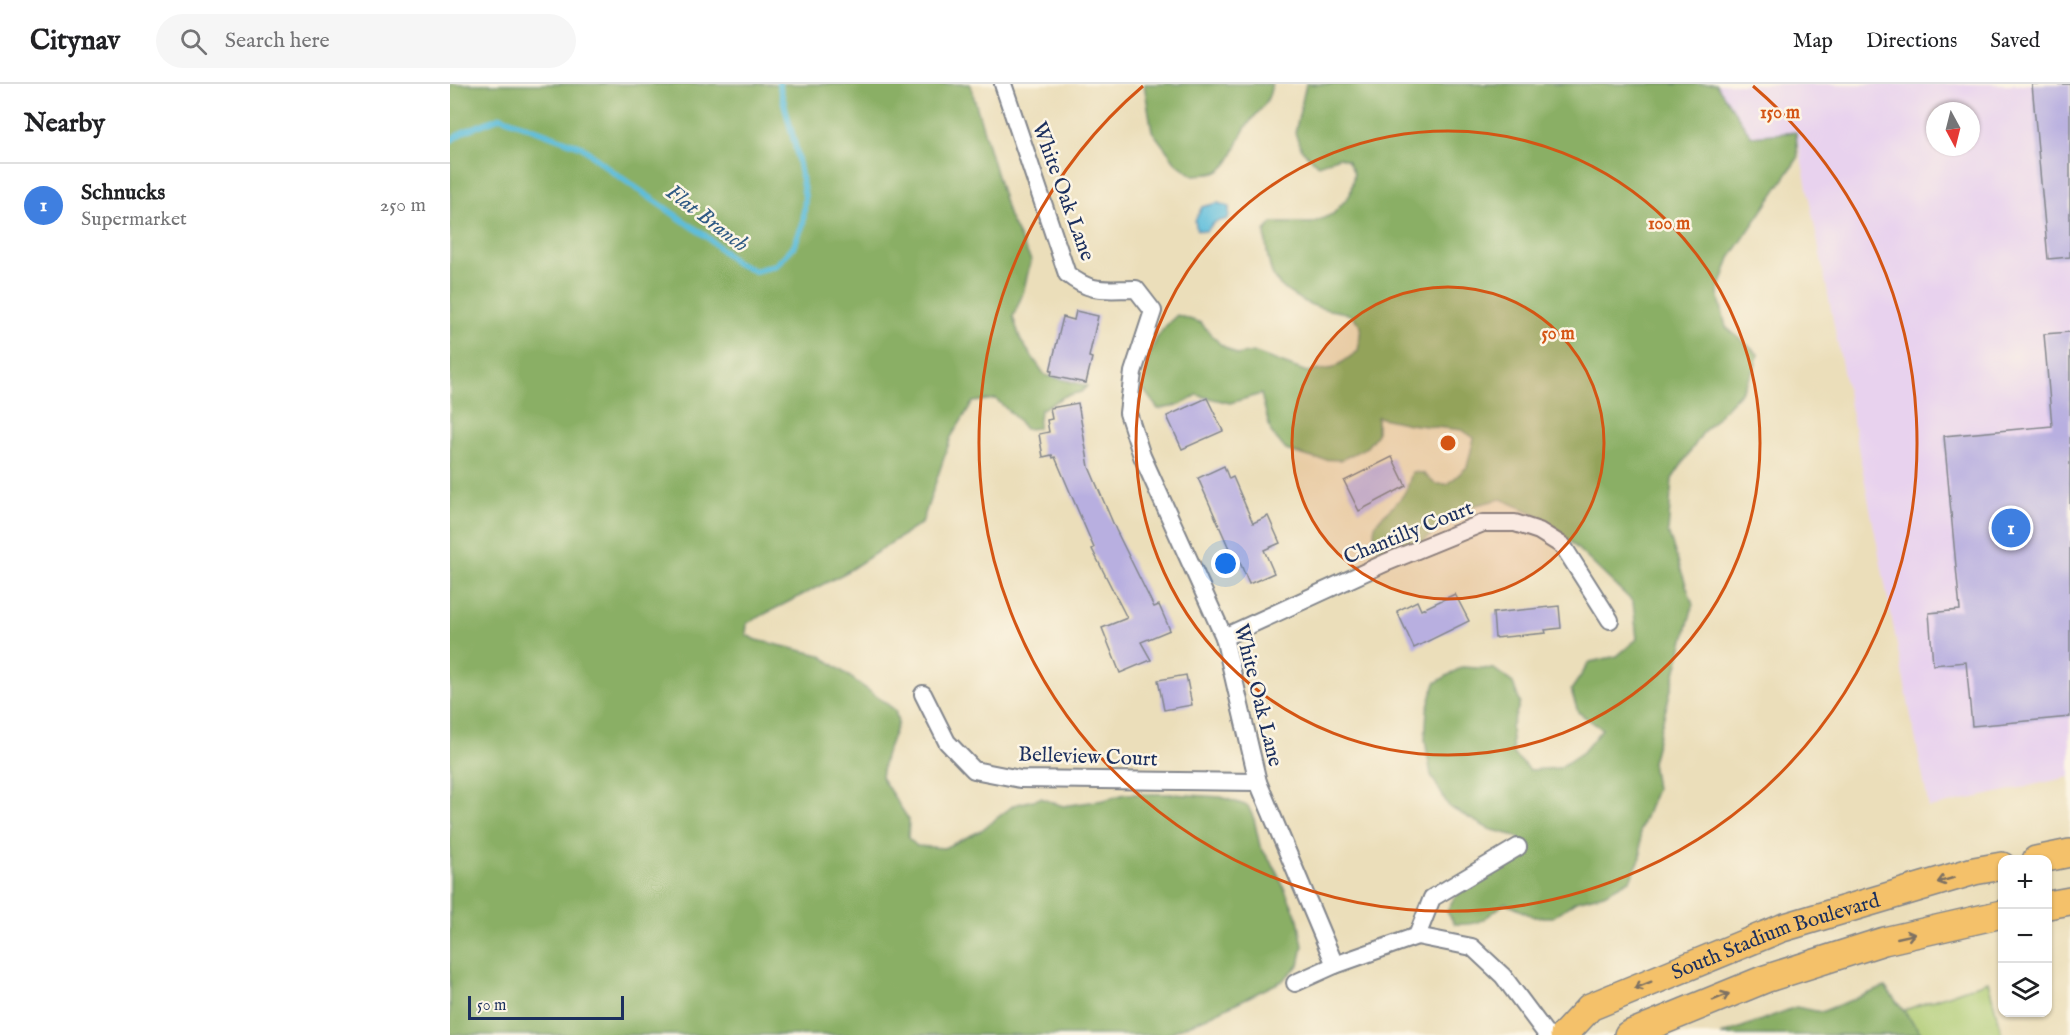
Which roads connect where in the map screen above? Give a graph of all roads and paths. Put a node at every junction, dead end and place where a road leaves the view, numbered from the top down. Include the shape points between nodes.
1 (1003, 84) edge
2 (1610, 620) dead end
3 (1224, 637) junction
4 (923, 694) dead end
5 (1258, 782) junction
6 (1518, 847) dead end
7 (2070, 853) edge
8 (2052, 857) edge
9 (1998, 867) edge
10 (2070, 901) edge
11 (2052, 904) edge
12 (1998, 915) edge
13 (1418, 936) junction
14 (1335, 966) junction
15 (1295, 983) dead end
16 (1547, 1035) edge
17 (1564, 1035) edge
18 (1628, 1035) edge

1 - 3 street, White Oak Lane via 1067,274 1081,285 1095,289 1136,289 1153,311 1133,372 1128,413 1142,456
2 - 3 street, Chantilly Court via 1563,546 1539,531 1515,523 1483,523
3 - 5 street, White Oak Lane
4 - 5 street, Belleview Court via 946,742 974,770 1020,779
5 - 14 street, White Oak Lane
6 - 13 street via 1432,898
7 - 8 main road
9 -> 17 main road, South Stadium Boulevard via 1782,928 1590,1007
10 - 11 main road
18 -> 12 main road via 1776,975 1884,941
13 - 14 street
13 - 16 street via 1472,947 1503,976
14 - 15 street

